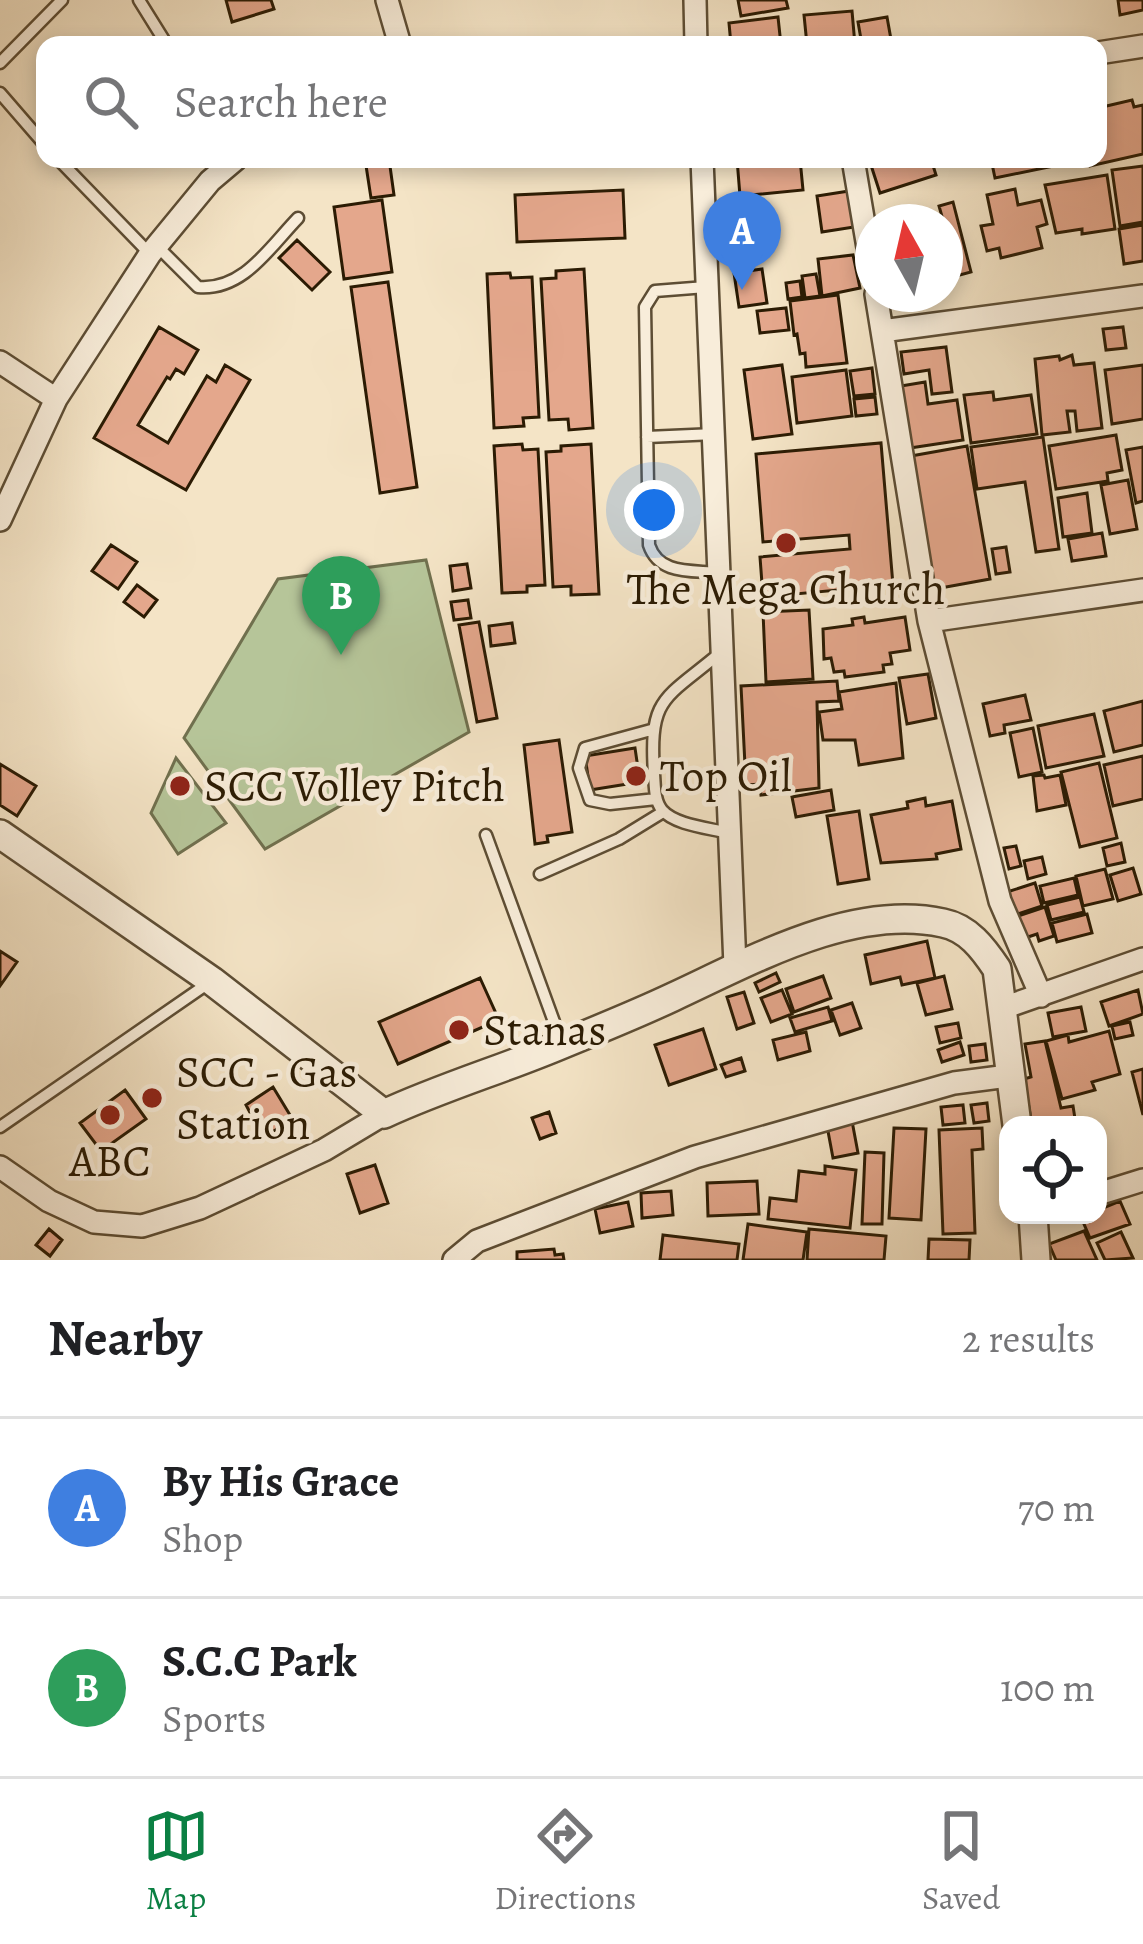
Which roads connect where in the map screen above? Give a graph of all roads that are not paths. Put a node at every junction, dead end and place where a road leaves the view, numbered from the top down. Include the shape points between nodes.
1 (62, 0) edge
2 (139, 0) edge
3 (387, 0) edge
4 (695, 0) edge
5 (161, 36) edge
6 (397, 36) edge
7 (690, 36) edge
8 (1143, 46) edge
9 (1107, 52) edge
10 (0, 63) edge
11 (0, 94) edge
12 (36, 135) edge
13 (68, 168) edge
14 (226, 168) edge
15 (702, 168) edge
16 (855, 168) edge
17 (861, 204) edge
18 (298, 218) dead end
19 (154, 250) junction
20 (708, 286) junction
21 (1143, 296) edge
22 (879, 312) edge
23 (882, 331) junction
24 (0, 362) edge
25 (56, 399) junction
26 (715, 434) junction
27 (647, 437) junction
28 (0, 520) edge
29 (721, 573) junction
30 (1143, 590) edge
31 (929, 621) junction
32 (722, 651) junction
33 (651, 730) junction
34 (656, 799) junction
35 (663, 812) junction
36 (0, 834) edge
37 (732, 834) junction
38 (486, 835) dead end
39 (540, 874) dead end
40 (1143, 959) edge
41 (735, 966) junction
42 (212, 981) junction
43 (1041, 996) junction
44 (1003, 1008) junction
45 (562, 1044) junction
46 (1008, 1076) junction
47 (384, 1114) junction
48 (1015, 1116) edge
49 (0, 1126) edge
50 (0, 1167) edge
51 (1143, 1180) edge
52 (1107, 1191) edge
53 (1034, 1224) edge
54 (454, 1260) edge
55 (1036, 1260) edge

1 - 10 lane
2 - 5 lane
3 - 6 street
4 - 7 street
8 - 9 street
11 - 12 lane
13 - 19 lane
14 - 19 street
15 - 20 street
16 - 17 street
18 - 19 lane via 238,281 219,289 198,287
19 - 25 street
20 - 26 street
20 - 27 lane via 664,288 648,298
21 - 23 street
22 - 23 street
23 - 31 street
24 - 25 street
25 - 28 street
26 - 27 lane
26 - 29 street
27 - 29 lane via 653,557 666,567
29 - 32 street
30 - 31 street
31 - 43 street via 1000,902
32 - 33 lane via 662,701
32 - 37 street
33 - 34 lane
33 - 34 lane via 585,748 579,768 590,800
34 - 35 lane
35 - 37 lane
35 - 39 lane
36 - 42 street
37 - 41 street
38 - 45 lane
40 - 43 street
41 - 44 street via 839,928 943,923 983,947 997,969
41 - 45 street
42 - 47 street
42 - 49 lane
43 - 44 street
44 - 46 street
45 - 47 street
46 - 48 street
46 - 54 street via 955,1083 695,1157 477,1241
47 - 50 street via 200,1208 142,1226 94,1222
51 - 52 street
53 - 55 street

